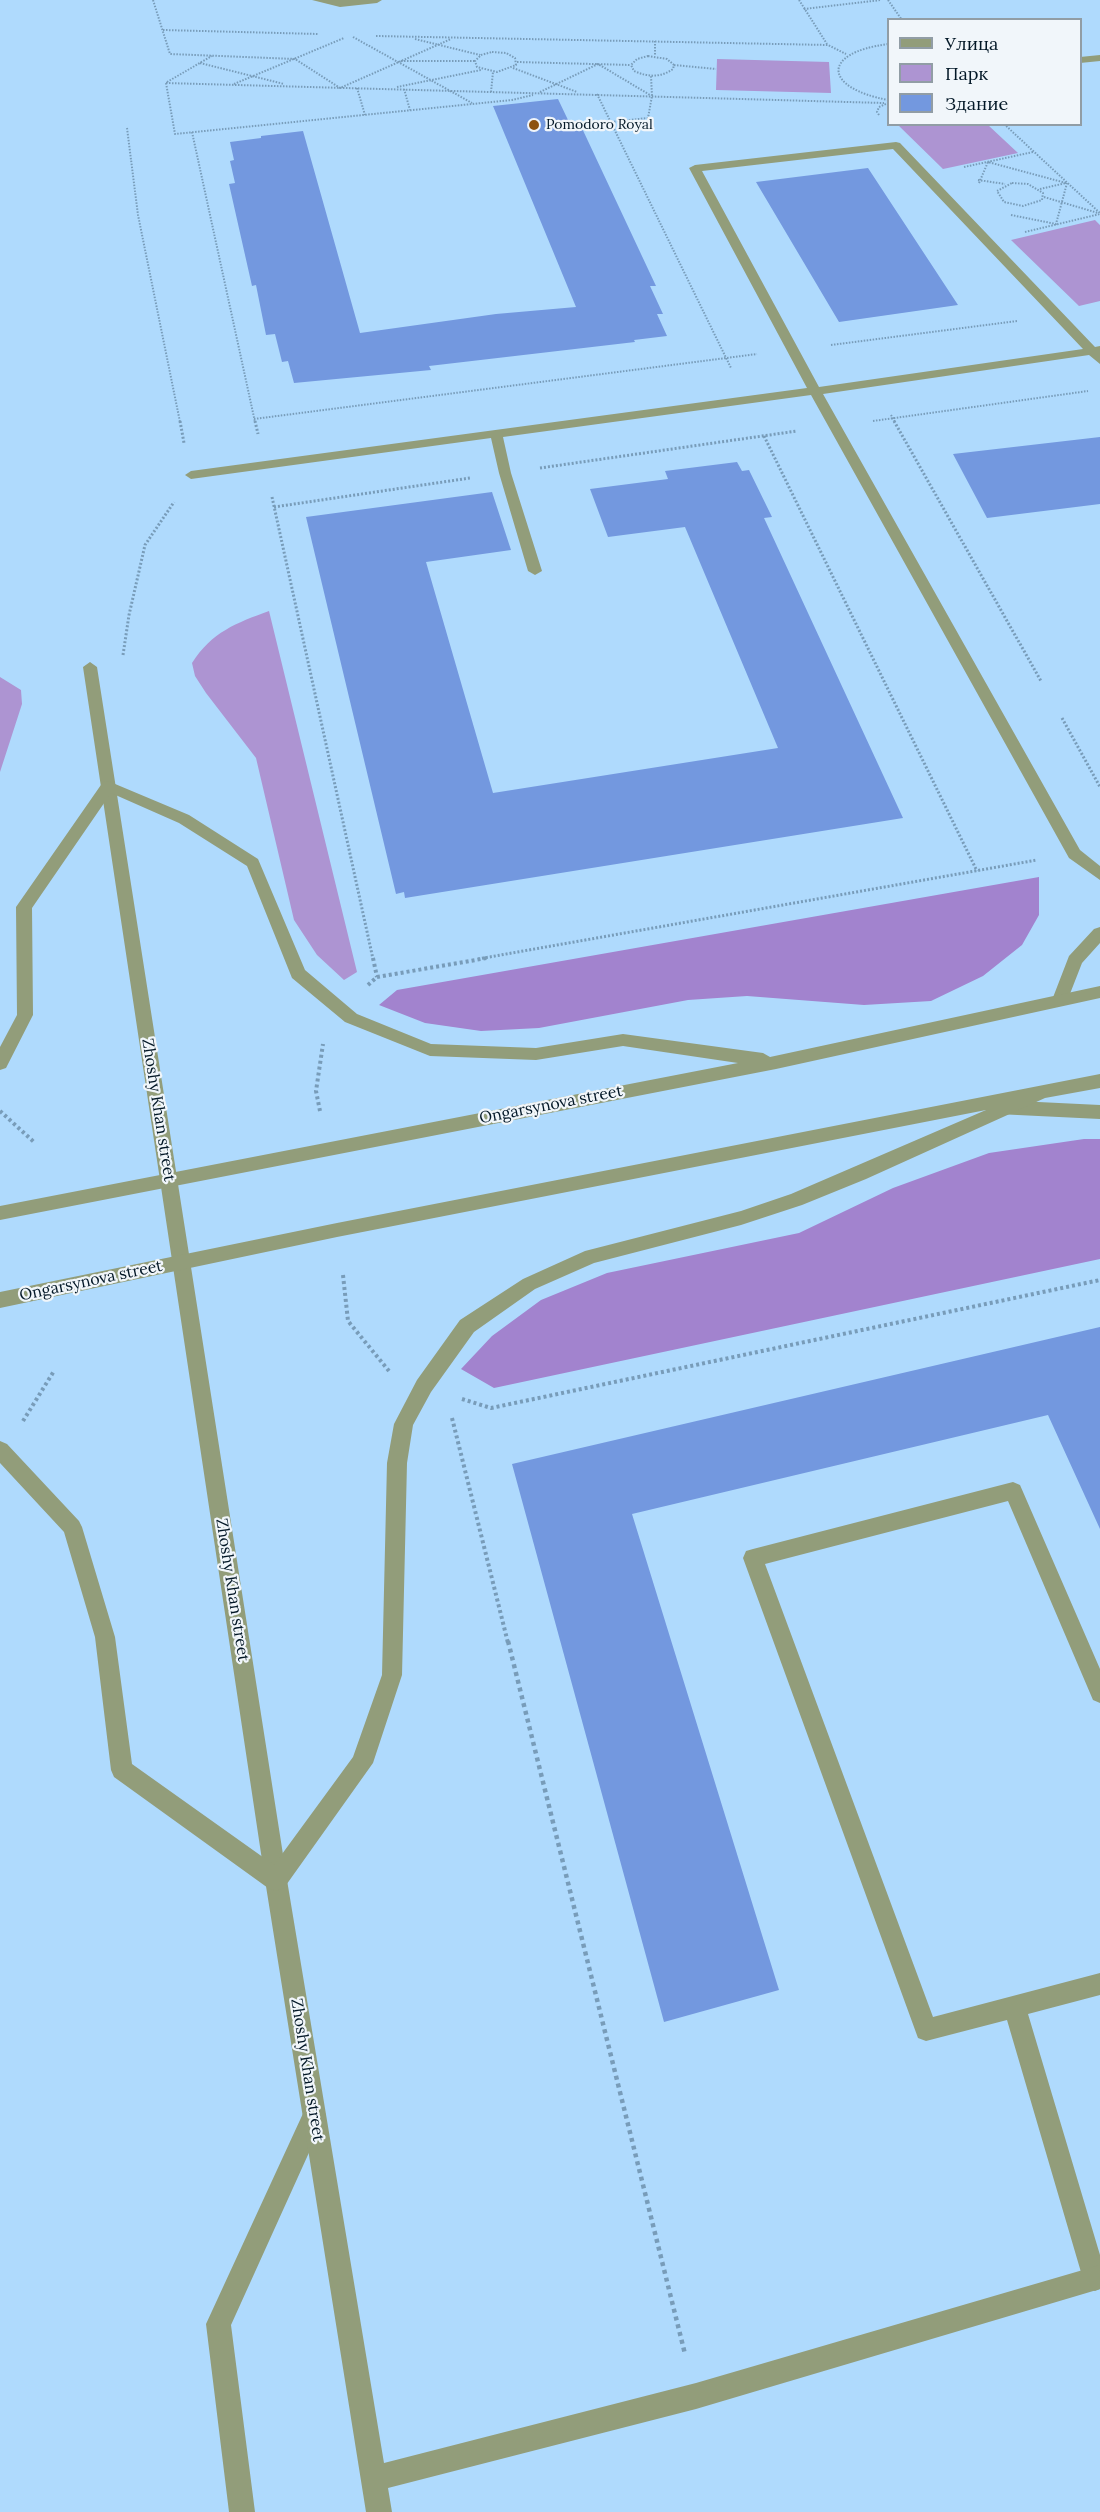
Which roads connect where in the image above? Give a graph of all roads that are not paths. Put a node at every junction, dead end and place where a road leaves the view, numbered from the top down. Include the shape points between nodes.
1 (317, 0) edge
2 (377, 0) edge
3 (1100, 58) edge
4 (1082, 60) edge
5 (1097, 353) edge
6 (815, 391) junction
7 (496, 434) junction
8 (191, 475) road end
9 (535, 572) dead end
10 (90, 667) dead end
11 (108, 786) junction
12 (1100, 874) edge
13 (1100, 933) edge
14 (1100, 992) edge
15 (1060, 999) junction
16 (776, 1062) junction
17 (0, 1063) edge
18 (1100, 1081) edge
19 (1043, 1092) junction
20 (971, 1106) junction
21 (1008, 1108) junction
22 (1100, 1112) edge
23 (169, 1180) junction
24 (0, 1213) edge
25 (182, 1263) junction
26 (0, 1300) edge
27 (0, 1450) edge
28 (1100, 1693) edge
29 (276, 1880) junction
30 (1100, 1983) edge
31 (1014, 2006) junction
32 (314, 2115) junction
33 (1098, 2278) edge
34 (375, 2478) junction
35 (242, 2512) edge
36 (379, 2512) edge

1 - 2 street via 340,4
3 - 4 street
5 - 6 street
5 - 6 street via 896,145 695,168
6 - 7 street
6 - 12 street via 1074,854
7 - 8 street
7 - 9 street
10 - 11 street, Zhoshy Khan street
11 - 16 street via 184,819 253,863 298,974 351,1018 430,1050 536,1053 623,1040
11 - 17 street via 24,907 25,1015
11 - 23 street, Zhoshy Khan street
13 - 15 street via 1075,960
14 - 15 street, Ongarsynova street
15 - 16 street, Ongarsynova street
16 - 23 street, Ongarsynova street
18 - 19 street, Ongarsynova street
19 - 20 street, Ongarsynova street
19 - 21 street
20 - 21 street
20 - 25 street, Ongarsynova street
21 - 22 street
21 - 29 street via 796,1200 591,1256 529,1284 467,1326 424,1386 405,1424 397,1462 392,1675 362,1763
23 - 24 street, Ongarsynova street
23 - 25 street, Zhoshy Khan street
25 - 26 street, Ongarsynova street
25 - 29 street, Zhoshy Khan street
27 - 29 street via 72,1527 105,1637 122,1770
28 - 31 street via 1013,1491 753,1558 926,2030
29 - 32 street, Zhoshy Khan street
30 - 31 street
31 - 33 street
32 - 34 street, Zhoshy Khan street
32 - 35 street via 218,2324
33 - 34 street via 696,2396
34 - 36 street, Zhoshy Khan street

